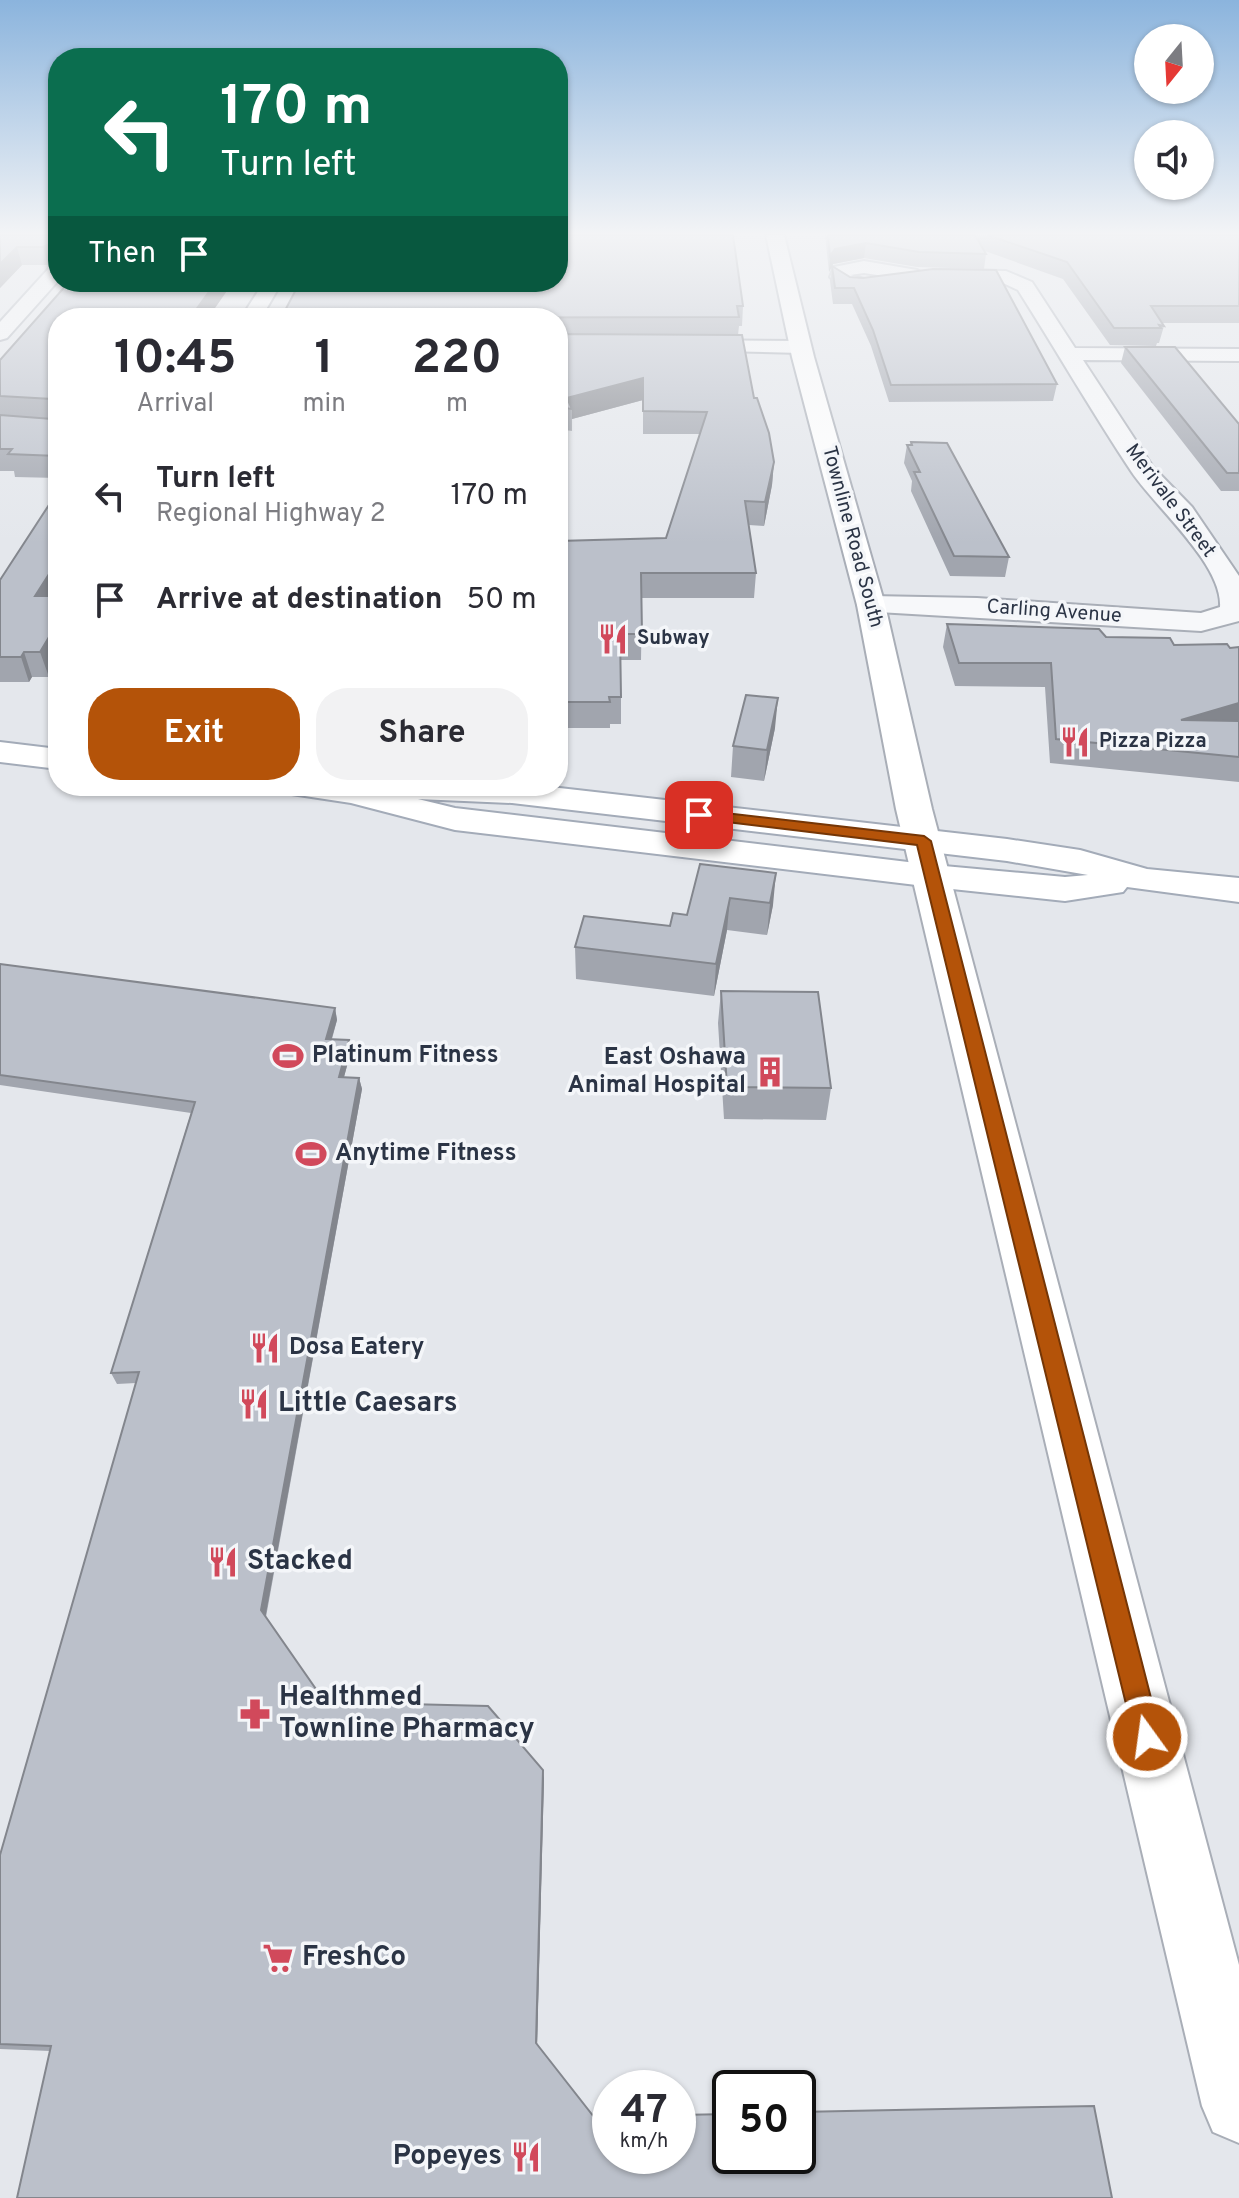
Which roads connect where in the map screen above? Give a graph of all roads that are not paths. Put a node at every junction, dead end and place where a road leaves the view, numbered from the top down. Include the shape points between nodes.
1 (799, 338) edge
2 (1059, 338) edge
3 (668, 346) edge
4 (801, 347) junction
5 (1069, 354) junction
6 (1239, 355) edge
7 (871, 605) junction
8 (1234, 611) joint
9 (0, 752) edge
10 (48, 758) edge
11 (363, 796) edge
12 (928, 858) junction
13 (1239, 890) edge
14 (1239, 2106) edge

1 - 4 main road, Townline Road South
2 - 5 street, Merivale Street
3 - 4 street
4 - 7 main road, Townline Road South
5 - 6 street
5 - 8 street, Merivale Street via 1144,472 1183,513 1228,581
7 - 8 street, Carling Avenue via 1201,622
7 - 12 main road, Townline Road South
9 - 10 main road
11 - 12 main road via 455,819
12 - 13 main road via 1065,889 1144,880
12 - 14 main road, Townline Road South

